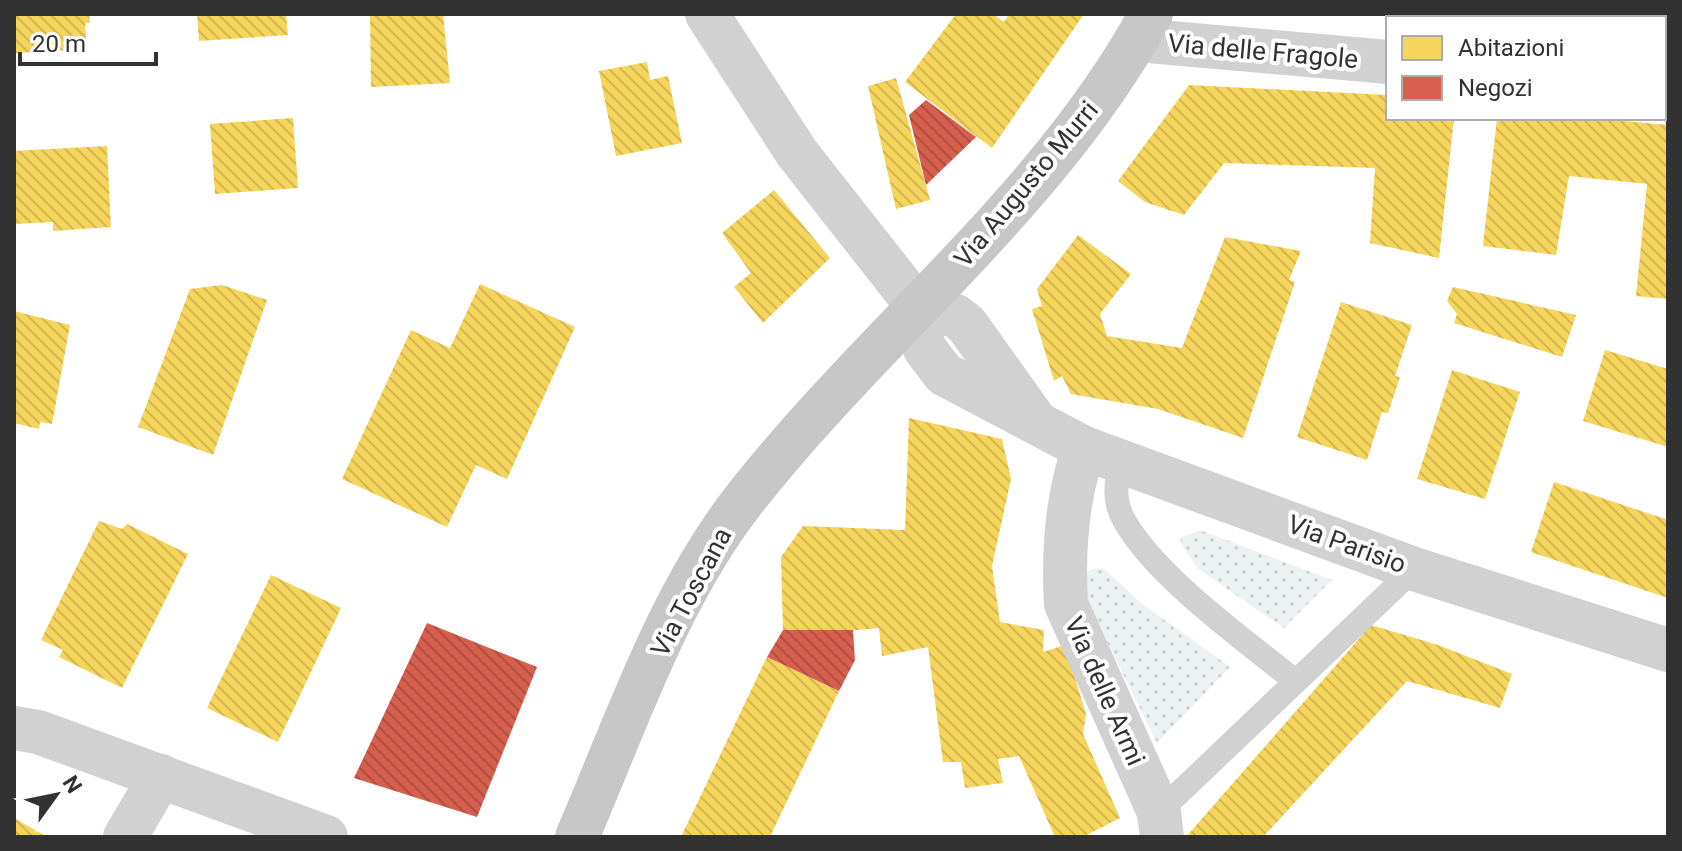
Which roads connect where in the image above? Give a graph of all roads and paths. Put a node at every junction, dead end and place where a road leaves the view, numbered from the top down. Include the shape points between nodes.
1 (707, 14) edge
2 (1144, 27) edge
3 (1386, 62) edge
4 (918, 307) junction
5 (1102, 454) junction
6 (1414, 569) junction
7 (1668, 650) edge
8 (1294, 680) junction
9 (14, 728) edge
10 (161, 776) junction
11 (1161, 824) edge
12 (125, 837) edge
13 (326, 837) edge
14 (577, 837) edge

1 - 4 street via 806,164
2 - 3 street, Via delle Fragole
2 - 4 main road, Via Augusto Murri via 1075,133
4 - 5 street, Via Parisio via 925,349 944,374
4 - 14 main road, Via Toscana via 833,397 711,545 649,669
5 - 6 street, Via Parisio
5 - 8 lane via 1123,519 1141,544 1198,602
5 - 11 street, Via delle Armi via 1072,483 1066,604
6 - 7 street, Via Parisio
6 - 8 lane
8 - 11 lane
9 - 10 street
10 - 12 street
10 - 13 street

